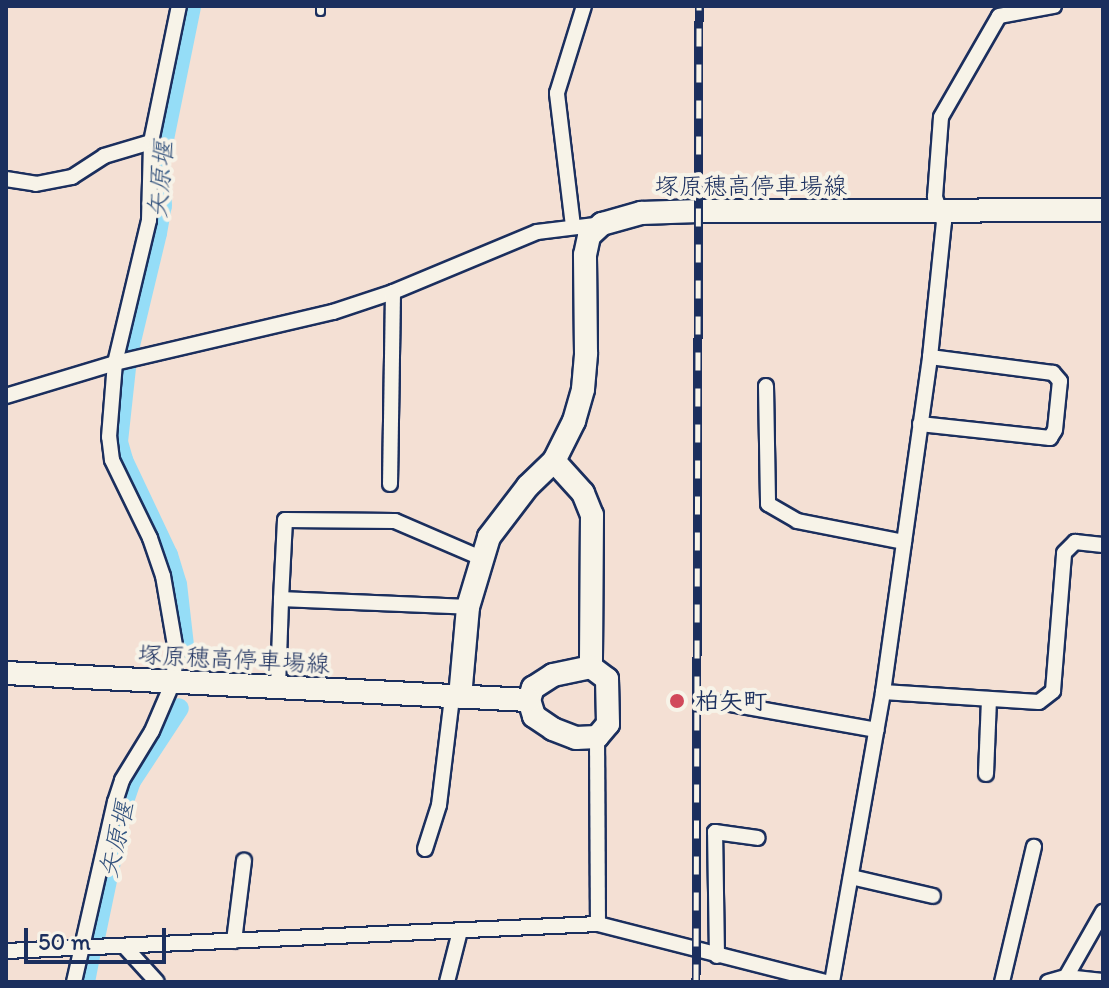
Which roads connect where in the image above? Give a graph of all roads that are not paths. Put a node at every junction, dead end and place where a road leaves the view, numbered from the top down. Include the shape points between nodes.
1 (179, 6) edge
2 (584, 6) edge
3 (1054, 6) edge
4 (151, 142) junction
5 (6, 179) edge
6 (1103, 210) edge
7 (939, 212) junction
8 (602, 224) junction
9 (573, 226) junction
10 (393, 292) junction
11 (930, 357) junction
12 (115, 363) junction
13 (766, 386) dead end
14 (6, 396) edge
15 (920, 424) junction
16 (554, 461) junction
17 (390, 484) dead end
18 (904, 542) junction
19 (1103, 545) edge
20 (481, 558) junction
21 (281, 599) junction
22 (468, 607) junction
23 (591, 667) junction
24 (6, 673) edge
25 (173, 682) junction
26 (278, 687) junction
27 (883, 692) junction
28 (456, 697) junction
29 (989, 699) junction
30 (529, 700) junction
31 (725, 703) dead end
32 (877, 730) junction
33 (597, 737) junction
34 (986, 774) dead end
35 (758, 838) dead end
36 (1034, 847) dead end
37 (425, 849) dead end
38 (244, 861) dead end
39 (851, 877) junction
40 (933, 896) dead end
41 (1103, 912) edge
42 (598, 924) junction
43 (460, 931) junction
44 (234, 941) junction
45 (82, 947) junction
46 (125, 947) junction
47 (6, 951) edge
48 (717, 956) junction
49 (1066, 977) junction
50 (1103, 981) edge
51 (74, 982) edge
52 (157, 982) edge
53 (447, 982) edge
54 (825, 982) edge
55 (832, 982) edge
56 (1002, 982) edge
57 (1048, 982) edge

1 - 4 street
2 - 9 street via 557,93
3 - 7 street via 999,16 941,117 935,197
4 - 5 street via 104,156 72,177 36,184
4 - 12 street via 149,220
6 - 7 main road, 塚原穂高停車場線
7 - 8 main road, 塚原穂高停車場線 via 641,213
7 - 11 street via 944,222
8 - 9 street
8 - 16 main road via 589,236 585,255 583,389
9 - 10 street via 537,232
10 - 12 street via 333,312
10 - 17 street
11 - 15 street
11 - 15 street via 1053,373 1060,381 1055,430 1050,438
12 - 14 street
12 - 25 street via 112,460 163,576 176,651
13 - 18 street via 768,504 797,521
15 - 18 street
16 - 20 main road via 508,510
16 - 23 main road via 583,493 592,515
18 - 27 street
19 - 29 street via 1075,542 1064,553 1053,691 1039,702
20 - 21 street via 395,521 285,520
20 - 22 main road
21 - 22 street
21 - 26 street
22 - 28 main road
23 - 30 main road via 553,675 533,688
23 - 33 main road via 607,679 608,724
24 - 25 main road, 塚原穂高停車場線
25 - 26 main road, 塚原穂高停車場線
25 - 45 street via 122,780
26 - 28 main road, 塚原穂高停車場線
27 - 29 street
27 - 32 street
28 - 30 main road, 塚原穂高停車場線
28 - 37 street via 439,805
29 - 34 street
30 - 33 main road via 534,716 553,729 576,738
31 - 32 street
32 - 39 street
33 - 42 street
35 - 48 street via 715,832
36 - 56 street
38 - 44 street
39 - 40 street
39 - 55 street
41 - 49 street
42 - 43 street
42 - 48 street
43 - 44 street
43 - 53 street
44 - 46 street
45 - 46 street
45 - 47 street
45 - 51 street
46 - 52 street
48 - 54 street
49 - 50 street
49 - 57 street

